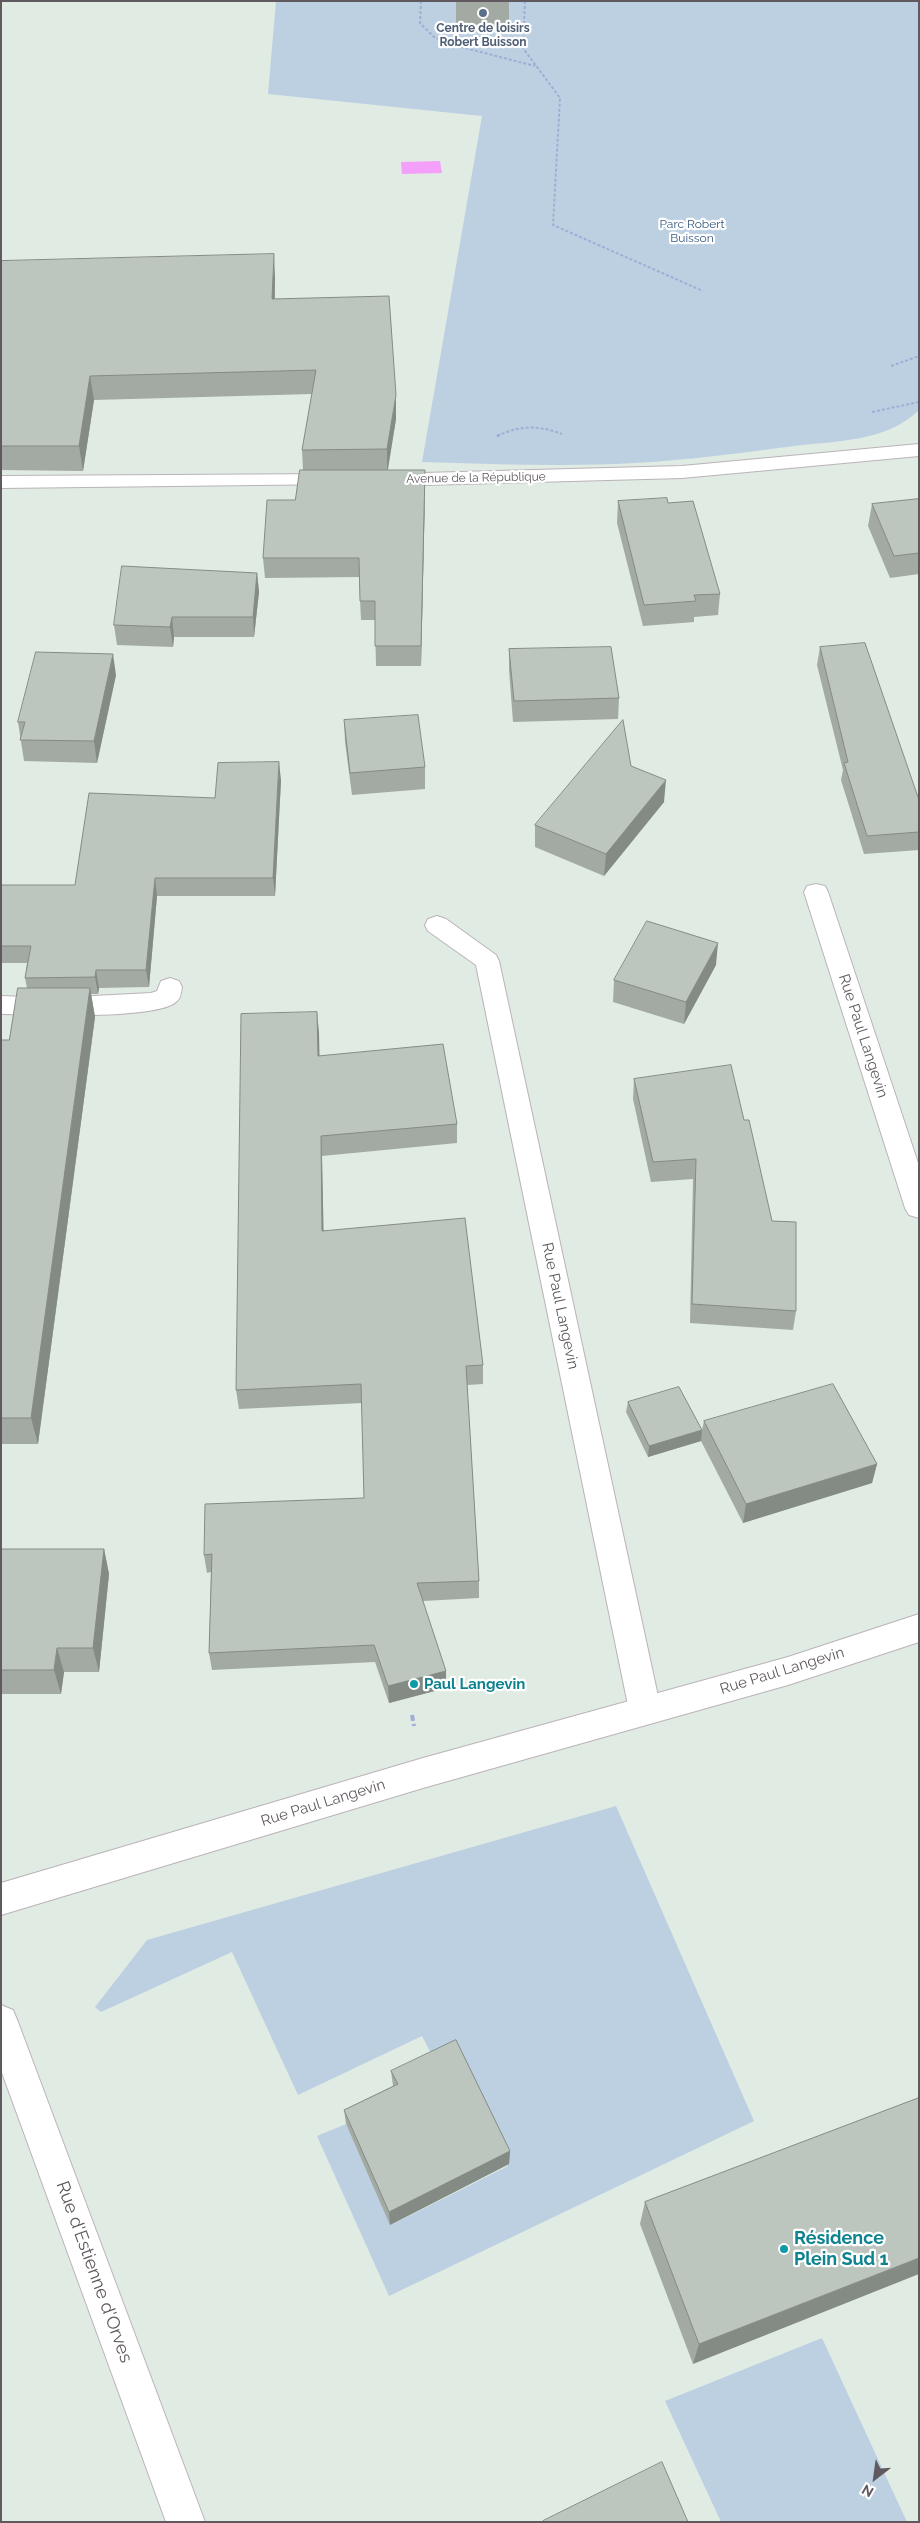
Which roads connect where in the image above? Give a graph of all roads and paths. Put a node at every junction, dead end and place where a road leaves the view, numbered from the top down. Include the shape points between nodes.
1 (421, 1) edge
2 (525, 1) edge
3 (536, 66) junction
4 (703, 291) dead end
5 (919, 356) edge
6 (891, 366) dead end
7 (919, 450) edge
8 (1, 482) edge
9 (816, 892) dead end
10 (437, 925) dead end
11 (170, 987) dead end
12 (1, 1005) edge
13 (919, 1208) edge
14 (919, 1628) edge
15 (645, 1710) junction
16 (1, 1899) edge
17 (1, 2022) edge
18 (186, 2522) edge

1 - 3 path via 420,23 434,37
2 - 3 path via 523,48
3 - 4 path via 560,98 553,225
5 - 6 path
7 - 8 street, Avenue de la République via 682,472 361,480
9 - 13 street, Rue Paul Langevin
10 - 15 street, Rue Paul Langevin via 487,961
11 - 12 street via 168,996 154,1002 54,1007
14 - 15 street, Rue Paul Langevin via 788,1671
15 - 16 street, Rue Paul Langevin
17 - 18 street, Rue d'Estienne d'Orves

